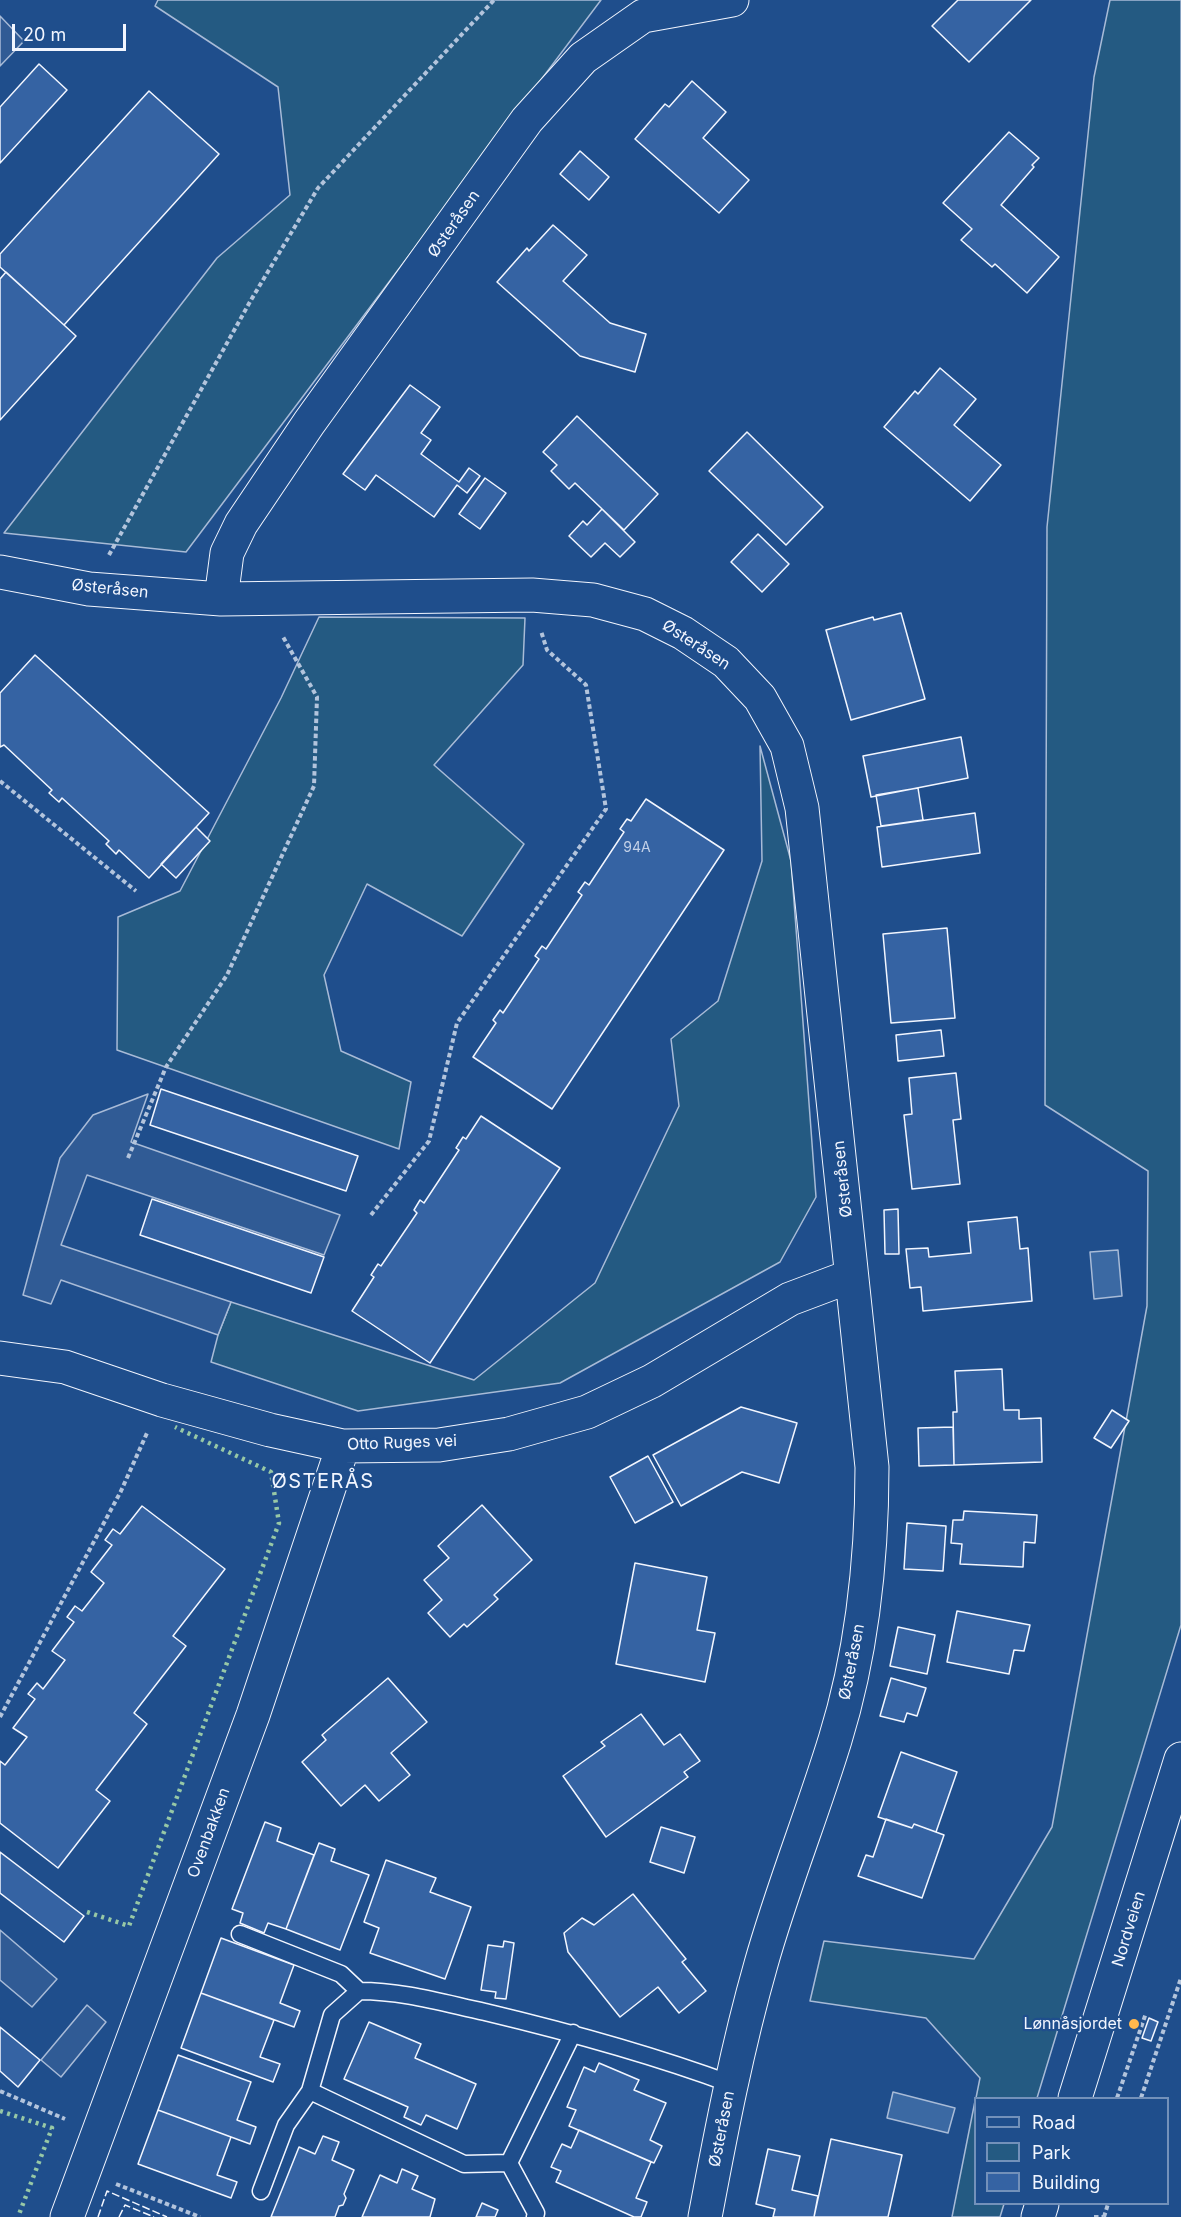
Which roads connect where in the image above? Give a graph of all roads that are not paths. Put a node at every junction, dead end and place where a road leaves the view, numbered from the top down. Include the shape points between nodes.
1 (732, 0) edge
2 (0, 572) edge
3 (221, 599) junction
4 (851, 1276) junction
5 (0, 1358) edge
6 (343, 1446) junction
7 (1181, 1759) edge
8 (240, 1934) dead end
9 (359, 1991) junction
10 (573, 2033) junction
11 (730, 2084) junction
12 (310, 2091) junction
13 (1076, 2097) edge
14 (509, 2163) junction
15 (261, 2191) dead end
16 (67, 2217) edge
17 (535, 2217) edge
18 (705, 2217) edge

1 - 3 street, Østeråsen via 643,16 583,58 527,120 241,524 227,553
2 - 3 street, Østeråsen via 89,589
3 - 4 street, Østeråsen via 532,595 592,600 645,614 684,633 726,662 760,698 787,746 802,808
4 - 6 street, Otto Ruges vei via 790,1299 652,1381 587,1412 509,1434 439,1445
4 - 11 street, Østeråsen via 872,1467 872,1515 855,1662 836,1738 761,1963
5 - 6 street, Otto Ruges vei via 65,1367 162,1400
6 - 16 street, Ovenbakken via 253,1715
7 - 13 street, Nordveien
8 - 9 lane via 341,1974
9 - 10 lane via 393,1991
9 - 12 lane via 332,2015
10 - 11 lane via 663,2059
10 - 14 lane
11 - 18 street, Østeråsen
12 - 14 lane via 464,2164
12 - 15 lane via 286,2125
14 - 17 lane

